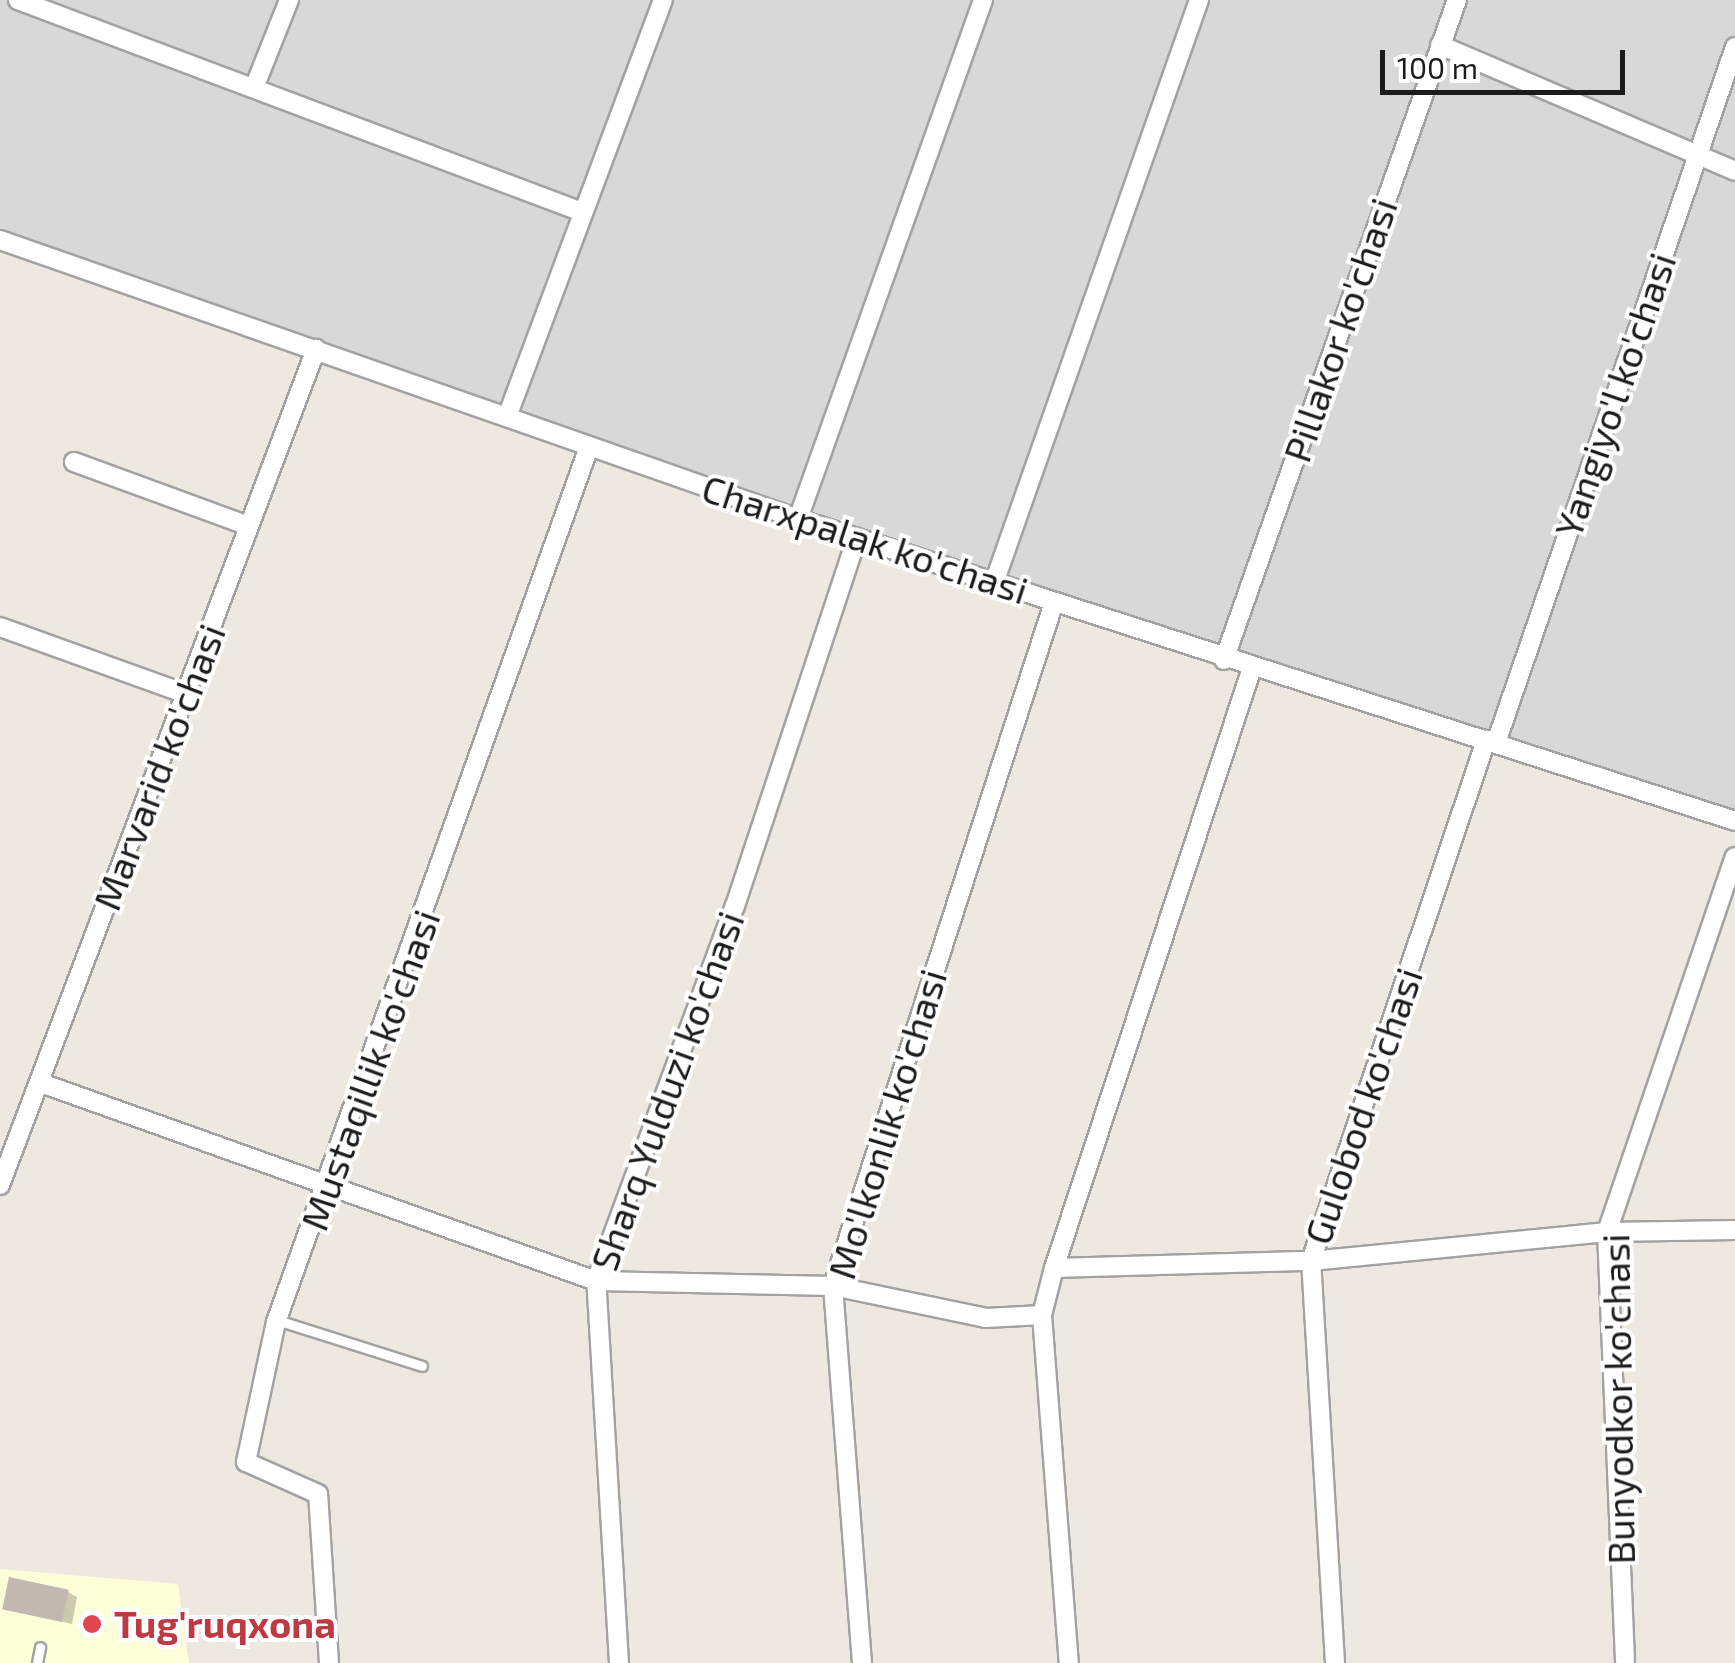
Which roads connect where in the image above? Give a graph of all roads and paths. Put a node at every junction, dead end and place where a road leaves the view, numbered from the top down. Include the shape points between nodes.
1 (18, 0) edge
2 (289, 0) edge
3 (662, 0) edge
4 (983, 0) edge
5 (1198, 0) edge
6 (1457, 0) edge
7 (1440, 45) junction
8 (1735, 48) edge
9 (254, 88) junction
10 (1697, 154) junction
11 (1735, 171) edge
12 (582, 212) junction
13 (0, 240) edge
14 (316, 350) junction
15 (507, 417) junction
16 (589, 447) junction
17 (74, 462) dead end
18 (798, 518) junction
19 (250, 526) junction
20 (858, 538) junction
21 (994, 582) junction
22 (1054, 602) junction
23 (0, 627) edge
24 (1224, 660) junction
25 (1252, 668) junction
26 (186, 694) junction
27 (1491, 742) junction
28 (1735, 822) edge
29 (1735, 857) edge
30 (41, 1083) junction
31 (0, 1184) edge
32 (331, 1184) junction
33 (1735, 1230) edge
34 (1608, 1232) junction
35 (1311, 1261) junction
36 (1054, 1268) junction
37 (596, 1282) junction
38 (833, 1286) junction
39 (1042, 1315) junction
40 (277, 1320) junction
41 (422, 1366) dead end
42 (40, 1647) dead end
43 (1624, 1662) edge
44 (37, 1663) edge
45 (330, 1663) edge
46 (619, 1663) edge
47 (862, 1663) edge
48 (1069, 1663) edge
49 (1335, 1663) edge

1 - 9 street
2 - 9 street
3 - 12 street
4 - 18 street
5 - 21 street
6 - 7 street, Pillakor ko'chasi
7 - 10 street
7 - 24 street, Pillakor ko'chasi
8 - 10 street, Yangiyo'l ko'chasi
9 - 12 street
10 - 11 street
10 - 27 street, Yangiyo'l ko'chasi
12 - 15 street
13 - 14 street, Charxpalak ko'chasi
14 - 15 street, Charxpalak ko'chasi
14 - 19 street, Marvarid ko'chasi
15 - 16 street, Charxpalak ko'chasi
16 - 18 street, Charxpalak ko'chasi
16 - 32 street, Mustaqillik ko'chasi
17 - 19 street
18 - 20 street, Charxpalak ko'chasi
19 - 26 street, Marvarid ko'chasi
20 - 21 street, Charxpalak ko'chasi
20 - 37 street, Sharq Yulduzi ko'chasi via 735,906
21 - 22 street, Charxpalak ko'chasi
22 - 24 street, Charxpalak ko'chasi
22 - 38 street, Mo'lkonlik ko'chasi
23 - 26 street
24 - 25 street, Charxpalak ko'chasi
25 - 27 street, Charxpalak ko'chasi
25 - 36 street
26 - 30 street, Marvarid ko'chasi
27 - 28 street, Charxpalak ko'chasi
27 - 35 street, Gulobod ko'chasi
29 - 34 street, Bunyodkor ko'chasi
30 - 31 street, Marvarid ko'chasi
30 - 32 street
32 - 37 street
32 - 40 street, Mustaqillik ko'chasi
33 - 34 street
34 - 35 street
34 - 43 street, Bunyodkor ko'chasi
35 - 36 street
35 - 49 street, Gulobod ko'chasi
36 - 39 street
37 - 38 street
37 - 46 street, Sharq Yulduzi ko'chasi
38 - 39 street via 986,1318
38 - 47 street, Mo'lkonlik ko'chasi
39 - 48 street
40 - 41 lane
40 - 45 street, Mustaqillik ko'chasi via 246,1462 318,1494
42 - 44 lane

